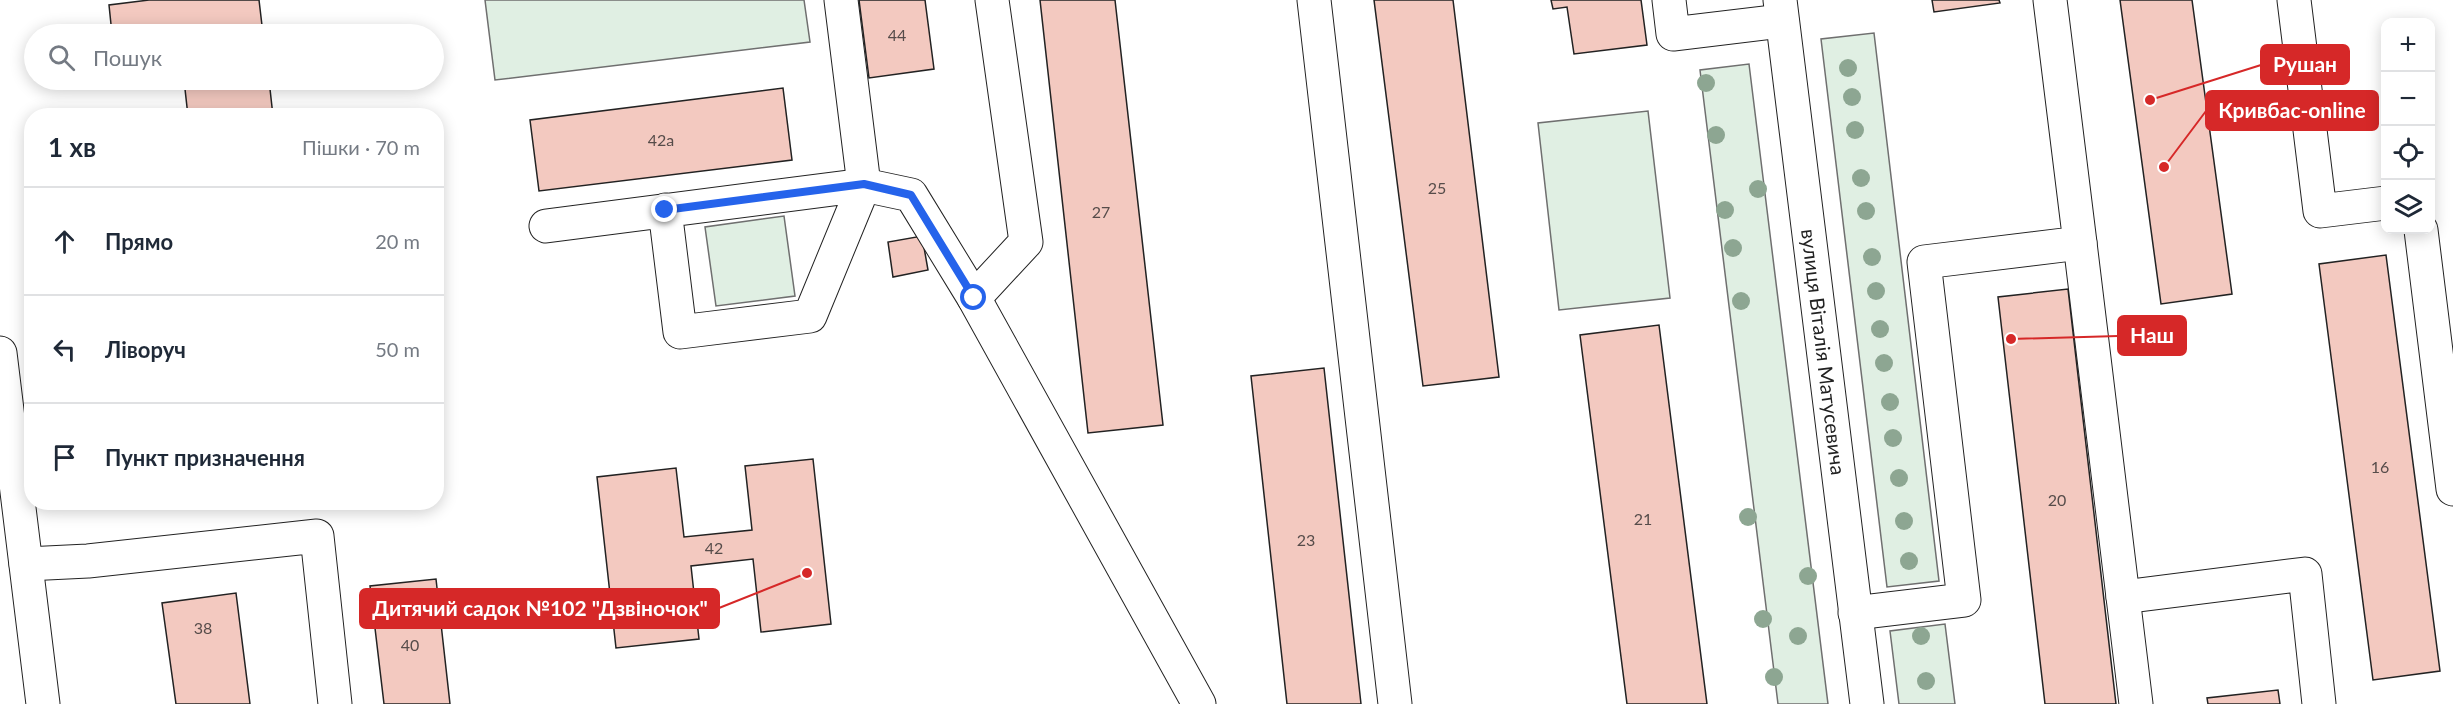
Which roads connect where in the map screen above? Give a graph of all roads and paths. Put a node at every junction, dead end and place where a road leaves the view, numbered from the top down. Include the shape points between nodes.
1 (841, 0) edge
2 (992, 0) edge
3 (1314, 0) edge
4 (1669, 0) edge
5 (2050, 0) edge
6 (2294, 0) edge
7 (1781, 10) edge
8 (864, 184) junction
9 (2381, 204) edge
10 (665, 210) junction
11 (546, 226) dead end
12 (2421, 234) edge
13 (2080, 243) junction
14 (974, 298) junction
15 (0, 353) edge
16 (2453, 489) edge
17 (9, 499) edge
18 (26, 564) junction
19 (2123, 597) junction
20 (1856, 613) junction
21 (43, 704) edge
22 (335, 704) edge
23 (1199, 704) edge
24 (1395, 704) edge
25 (1867, 704) edge
26 (2136, 704) edge
27 (2319, 704) edge

1 - 8 street
2 - 14 street via 1026,242
3 - 24 street
4 - 7 street via 1673,34
5 - 13 street
6 - 9 street via 2320,212
7 - 20 street, вулиця Віталія Матусевича
8 - 10 street
8 - 10 street via 810,316 680,332
8 - 14 street via 911,195
10 - 11 street
12 - 16 street
13 - 19 street
13 - 20 street via 1924,262 1964,600
14 - 23 street
15 - 17 street
17 - 18 street
18 - 21 street
18 - 22 street via 317,536
19 - 26 street
19 - 27 street via 2305,574
20 - 25 street, вулиця Віталія Матусевича

